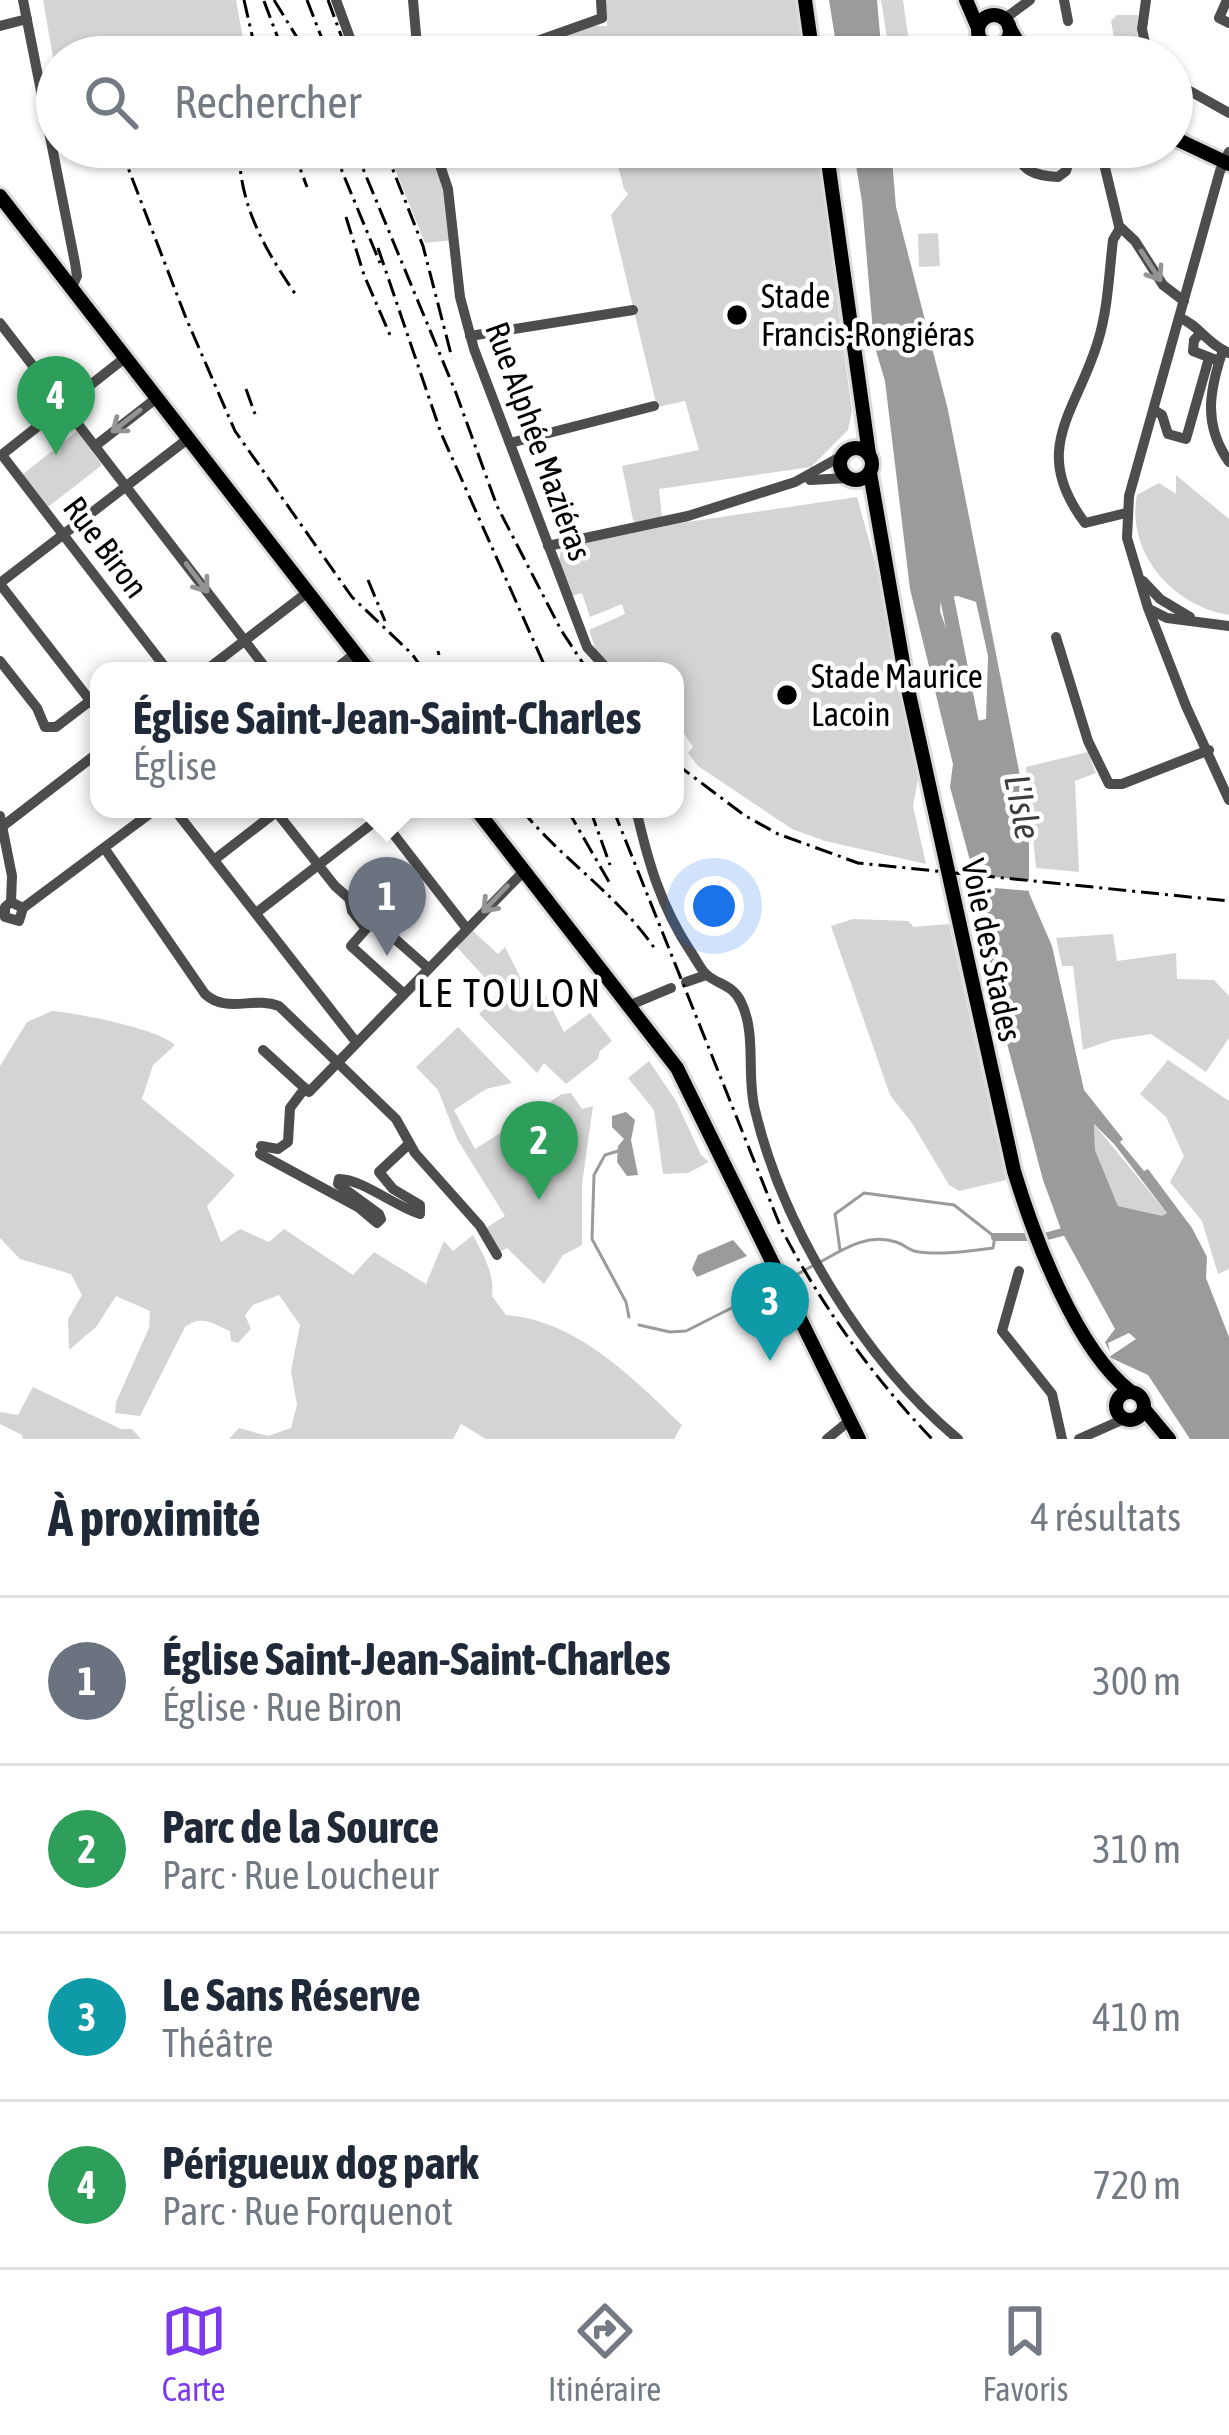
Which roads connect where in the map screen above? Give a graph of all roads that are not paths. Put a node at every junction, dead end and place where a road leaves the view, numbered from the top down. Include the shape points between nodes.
1 (23, 0) edge
2 (336, 0) edge
3 (413, 0) edge
4 (601, 0) edge
5 (805, 0) edge
6 (969, 0) edge
7 (1028, 0) edge
8 (1064, 0) edge
9 (1146, 0) edge
10 (1227, 0) edge
11 (27, 19) junction
12 (1002, 20) junction
13 (1068, 21) dead end
14 (1229, 23) edge
15 (0, 26) edge
16 (349, 36) edge
17 (416, 36) edge
18 (545, 36) edge
19 (810, 36) edge
20 (982, 36) edge
21 (985, 36) edge
22 (1007, 36) edge
23 (1013, 36) edge
24 (1144, 36) edge
25 (36, 64) edge
26 (1193, 93) edge
27 (1229, 113) edge
28 (1193, 144) edge
29 (1227, 159) edge
30 (57, 168) edge
31 (441, 168) edge
32 (829, 168) edge
33 (1026, 168) edge
34 (1067, 168) edge
35 (1105, 168) edge
36 (1, 199) edge
37 (1120, 228) junction
38 (72, 287) junction
39 (1184, 302) junction
40 (634, 310) dead end
41 (1180, 318) junction
42 (0, 323) edge
43 (470, 337) junction
44 (1220, 356) edge
45 (126, 357) junction
46 (860, 388) junction
47 (158, 397) junction
48 (654, 406) dead end
49 (65, 407) junction
50 (1154, 410) junction
51 (189, 438) junction
52 (510, 443) junction
53 (95, 446) junction
54 (843, 454) junction
55 (869, 454) junction
56 (1, 456) edge
57 (1229, 462) edge
58 (870, 472) junction
59 (850, 479) junction
60 (795, 482) junction
61 (125, 486) junction
62 (1126, 513) junction
63 (879, 526) junction
64 (63, 535) junction
65 (548, 546) junction
66 (1141, 579) junction
67 (0, 584) edge
68 (308, 592) junction
69 (1160, 599) junction
70 (1148, 608) junction
71 (1167, 618) junction
72 (1207, 623) junction
73 (1229, 626) edge
74 (1158, 634) junction
75 (1056, 637) dead end
76 (244, 641) junction
77 (356, 653) junction
78 (0, 661) edge
79 (161, 662) edge
80 (217, 662) edge
81 (261, 662) edge
82 (344, 662) edge
83 (362, 662) edge
84 (601, 662) edge
85 (90, 701) joint
86 (1209, 750) junction
87 (90, 758) edge
88 (1229, 800) edge
89 (145, 818) edge
90 (181, 818) edge
91 (266, 818) edge
92 (282, 818) edge
93 (375, 818) edge
94 (386, 818) edge
95 (483, 818) edge
96 (637, 818) edge
97 (1, 821) edge
98 (105, 849) junction
99 (214, 860) junction
100 (318, 865) junction
101 (524, 871) junction
102 (349, 896) junction
103 (17, 905) junction
104 (256, 913) junction
105 (2, 920) edge
106 (466, 929) junction
107 (428, 968) junction
108 (706, 975) junction
109 (686, 982) dead end
110 (671, 988) dead end
111 (404, 994) junction
112 (628, 1006) junction
113 (356, 1042) junction
114 (262, 1050) dead end
115 (338, 1062) junction
116 (307, 1090) junction
117 (409, 1144) junction
118 (497, 1255) dead end
119 (1019, 1271) dead end
120 (1128, 1408) junction
121 (849, 1421) junction
122 (1164, 1434) edge
123 (826, 1439) edge
124 (859, 1439) edge
125 (958, 1439) edge
126 (1062, 1439) edge
127 (1079, 1439) edge

1 - 11 street
2 - 16 street
3 - 17 street
4 - 18 street via 602,18
5 - 19 main road
6 - 12 main road
6 - 20 main road
7 - 12 street
8 - 13 street
9 - 24 street
10 - 14 street via 1219,18
11 - 15 street
11 - 25 street
12 - 21 main road via 985,17
12 - 22 main road
12 - 23 main road
26 - 27 street
28 - 29 main road
29 - 39 street
30 - 38 street via 76,266
31 - 43 street, Rue Alphée Maziéras
32 - 46 main road
33 - 34 street via 1058,177
35 - 37 street
36 - 38 main road
37 -> 39 street
37 - 62 street via 1098,343 1059,434 1059,462 1085,523
38 - 45 main road
39 - 41 street
40 - 43 street
41 - 44 street via 1200,334 1193,351
41 - 50 street
42 - 49 street
43 - 52 street, Rue Alphée Maziéras
44 - 50 street via 1186,439 1168,434
44 - 57 street via 1210,408 1214,439
45 - 47 main road
45 - 49 street
46 - 54 main road via 857,427
46 - 55 main road
47 - 51 main road
47 -> 53 street
48 - 52 street
49 - 53 street
49 - 56 street
50 - 62 street
51 - 61 street
51 - 68 main road
52 - 65 street, Rue Alphée Maziéras
53 - 61 street
54 - 55 main road
54 - 59 main road via 839,467
54 - 60 street
55 - 58 main road
56 - 64 street, Rue Biron
58 - 59 main road
58 - 63 main road, Voie des Stades
59 - 60 street
59 - 63 main road, Voie des Stades
60 - 65 street via 669,521
61 - 64 street
61 -> 76 street
62 - 66 street
63 - 120 main road, Voie des Stades via 1004,1131 1036,1237
64 - 67 street
64 - 79 street, Rue Biron
65 - 84 street, Rue Alphée Maziéras via 587,647
66 - 69 street
66 - 70 street
67 - 85 street
68 - 76 street
68 - 77 main road
69 - 70 street
69 - 72 street
70 - 71 street
70 - 74 street
71 - 72 street
71 - 74 street
72 - 73 street
74 - 86 street
75 - 86 street via 1109,784
76 - 80 street
76 - 81 street
77 - 82 street
77 - 83 main road
78 - 85 street via 45,727
86 - 88 street
87 - 97 street
89 - 98 street
90 - 99 street
91 - 99 street
92 - 100 street
93 - 100 street
94 - 106 street
95 - 101 main road
96 - 108 street via 666,913
97 - 103 street
98 - 103 street
98 - 115 street via 216,1009 272,1003
99 - 104 street
100 - 102 street
100 - 104 street
101 -> 106 street
101 - 112 main road
102 - 107 street
102 - 111 street via 366,929 351,946
103 - 105 street via 5,907
104 - 113 street
106 - 107 street
107 - 111 street
108 - 109 street
108 - 125 street via 734,991 748,1027 751,1094 767,1157 818,1263 847,1313
110 - 112 street
111 - 113 street
112 - 121 main road via 686,1083
113 - 115 street
114 - 116 street
115 - 116 street
115 - 117 street via 396,1119
116 - 117 street via 290,1108 288,1142 261,1150 377,1223 379,1214 338,1179 420,1214 379,1172
117 - 118 street
119 - 126 street via 1002,1331 1052,1394
120 - 122 main road, Voie des Stades
120 - 127 street
121 - 123 street
121 - 124 main road

